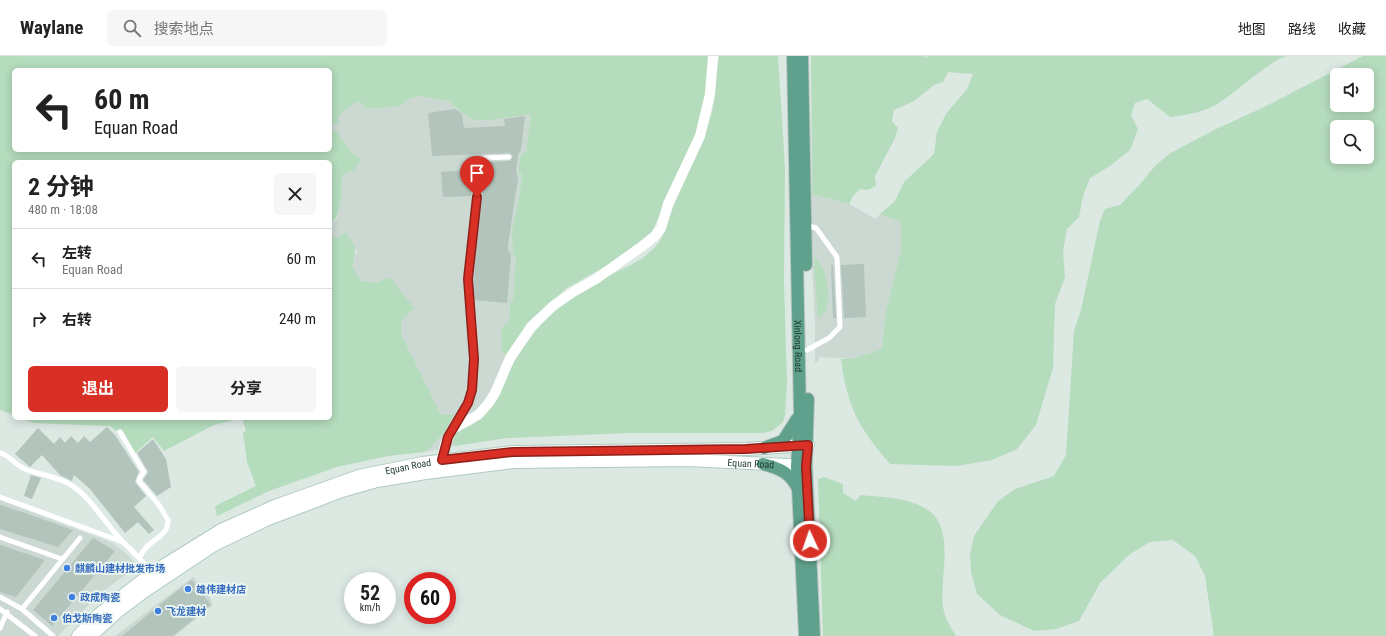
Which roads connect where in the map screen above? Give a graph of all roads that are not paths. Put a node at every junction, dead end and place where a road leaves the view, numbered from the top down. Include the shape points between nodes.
1 (713, 56) edge
2 (793, 56) edge
3 (802, 56) edge
4 (509, 157) dead end
5 (805, 225) junction
6 (807, 350) junction
7 (800, 414) junction
8 (453, 430) junction
9 (120, 432) dead end
10 (803, 445) junction
11 (764, 448) junction
12 (0, 452) edge
13 (442, 460) junction
14 (763, 464) junction
15 (802, 466) junction
16 (798, 490) junction
17 (0, 497) edge
18 (0, 537) edge
19 (80, 538) dead end
20 (123, 542) junction
21 (140, 557) junction
22 (62, 559) junction
23 (151, 574) junction
24 (0, 597) edge
25 (0, 609) edge
26 (22, 609) junction
27 (7, 612) junction
28 (0, 628) edge
29 (35, 636) edge
30 (53, 636) edge
31 (78, 636) edge
32 (91, 636) edge
33 (806, 636) edge
34 (814, 636) edge

1 - 8 street via 710,94 700,136 668,204 661,228 641,247 542,316 510,358 488,404 478,415
2 - 7 main road, Xinlong Road
3 - 5 main road, Xinlong Road
4 - 8 lane via 484,158 478,166 468,279 473,379 468,403
5 - 6 main road, Xinlong Road
5 - 6 lane via 816,228 836,256 840,327 829,338
6 - 10 main road, Xinlong Road
7 - 10 main road, Xinlong Road
7 - 11 main road via 783,441
8 - 13 street via 445,444
9 - 21 lane via 144,472 139,481 168,520 164,532 147,545
10 - 11 main road, Equan Road
10 - 15 main road, Xinlong Road
11 - 13 main road, Equan Road via 513,452
12 - 20 lane via 25,469 53,476 71,485
13 - 23 main road, Equan Road via 358,476 275,506 221,530
14 - 15 main road, Equan Road
14 - 16 main road via 783,471
14 - 32 main road, Equan Road via 690,460 514,462 377,482 342,491 273,517 214,545 145,591
15 - 16 main road, Xinlong Road
15 - 34 main road, Xinlong Road
16 - 33 main road, Xinlong Road
17 - 20 lane
18 - 22 lane
19 - 22 lane
20 - 21 lane
21 - 23 lane
22 - 26 lane
23 - 31 main road, Equan Road via 97,616
24 - 26 lane
25 - 27 lane
26 - 30 lane
27 - 28 lane
27 - 29 lane

